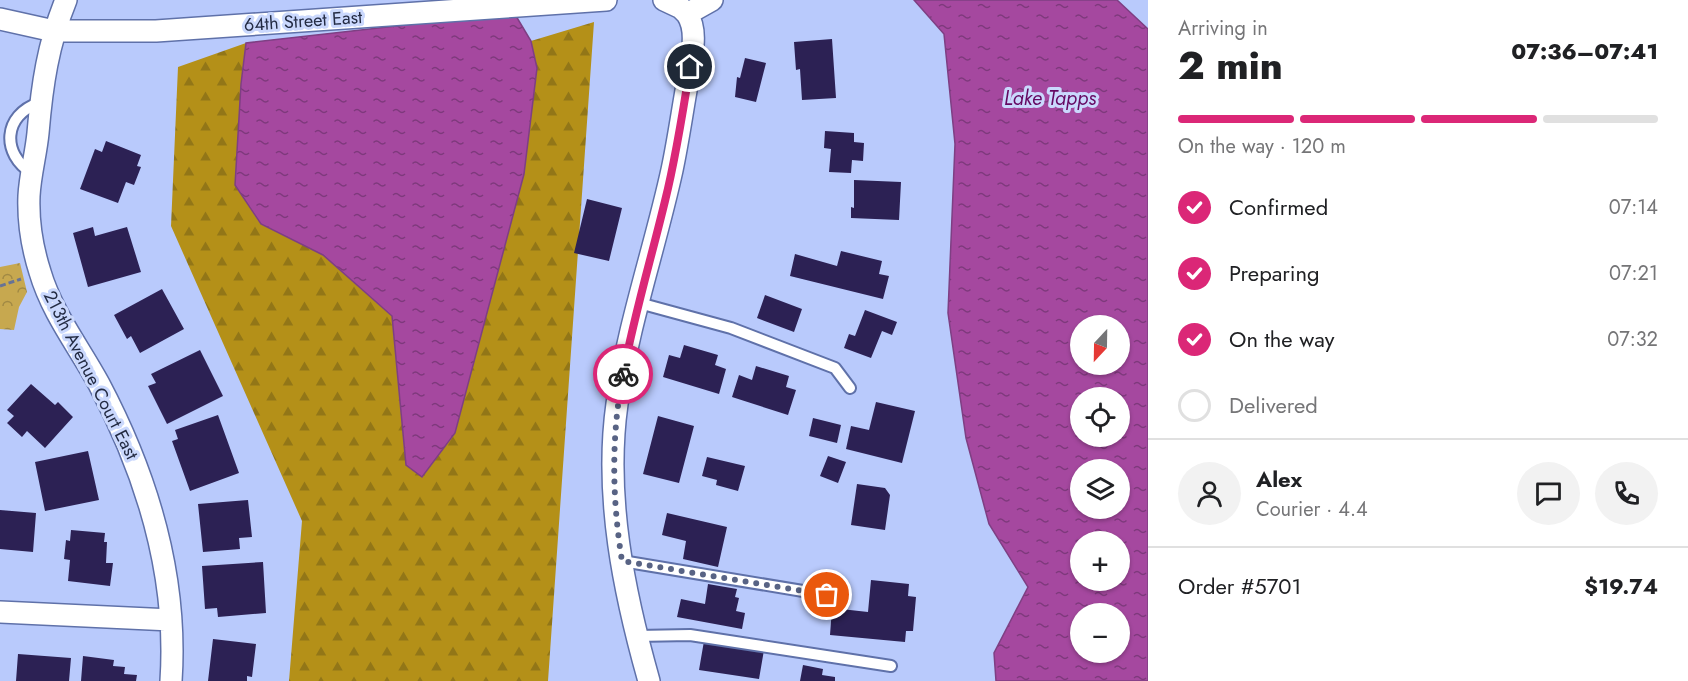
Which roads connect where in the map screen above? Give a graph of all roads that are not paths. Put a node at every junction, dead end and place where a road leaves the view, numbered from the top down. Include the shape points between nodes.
1 (66, 0) edge
2 (606, 0) edge
3 (664, 0) edge
4 (712, 0) edge
5 (687, 14) junction
6 (0, 19) edge
7 (54, 31) junction
8 (639, 303) junction
9 (850, 388) dead end
10 (622, 561) junction
11 (827, 595) dead end
12 (0, 612) edge
13 (171, 620) junction
14 (637, 636) junction
15 (891, 666) dead end
16 (171, 681) edge
17 (649, 681) edge

1 - 7 street, 213th Avenue Court East
2 - 7 street, 64th Street East via 156,31
3 - 5 street
4 - 5 street
5 - 8 street via 693,45 678,139
6 - 7 street, 64th Street East
7 - 13 street, 213th Avenue Court East via 39,103 29,195 31,235 40,273 58,316 109,402 146,489
8 - 9 lane via 731,328 835,368
8 - 10 street via 617,404 614,438 614,497
10 - 11 lane
10 - 14 street
12 - 13 street
13 - 16 street, 213th Avenue Court East
14 - 15 lane via 690,636
14 - 17 street

